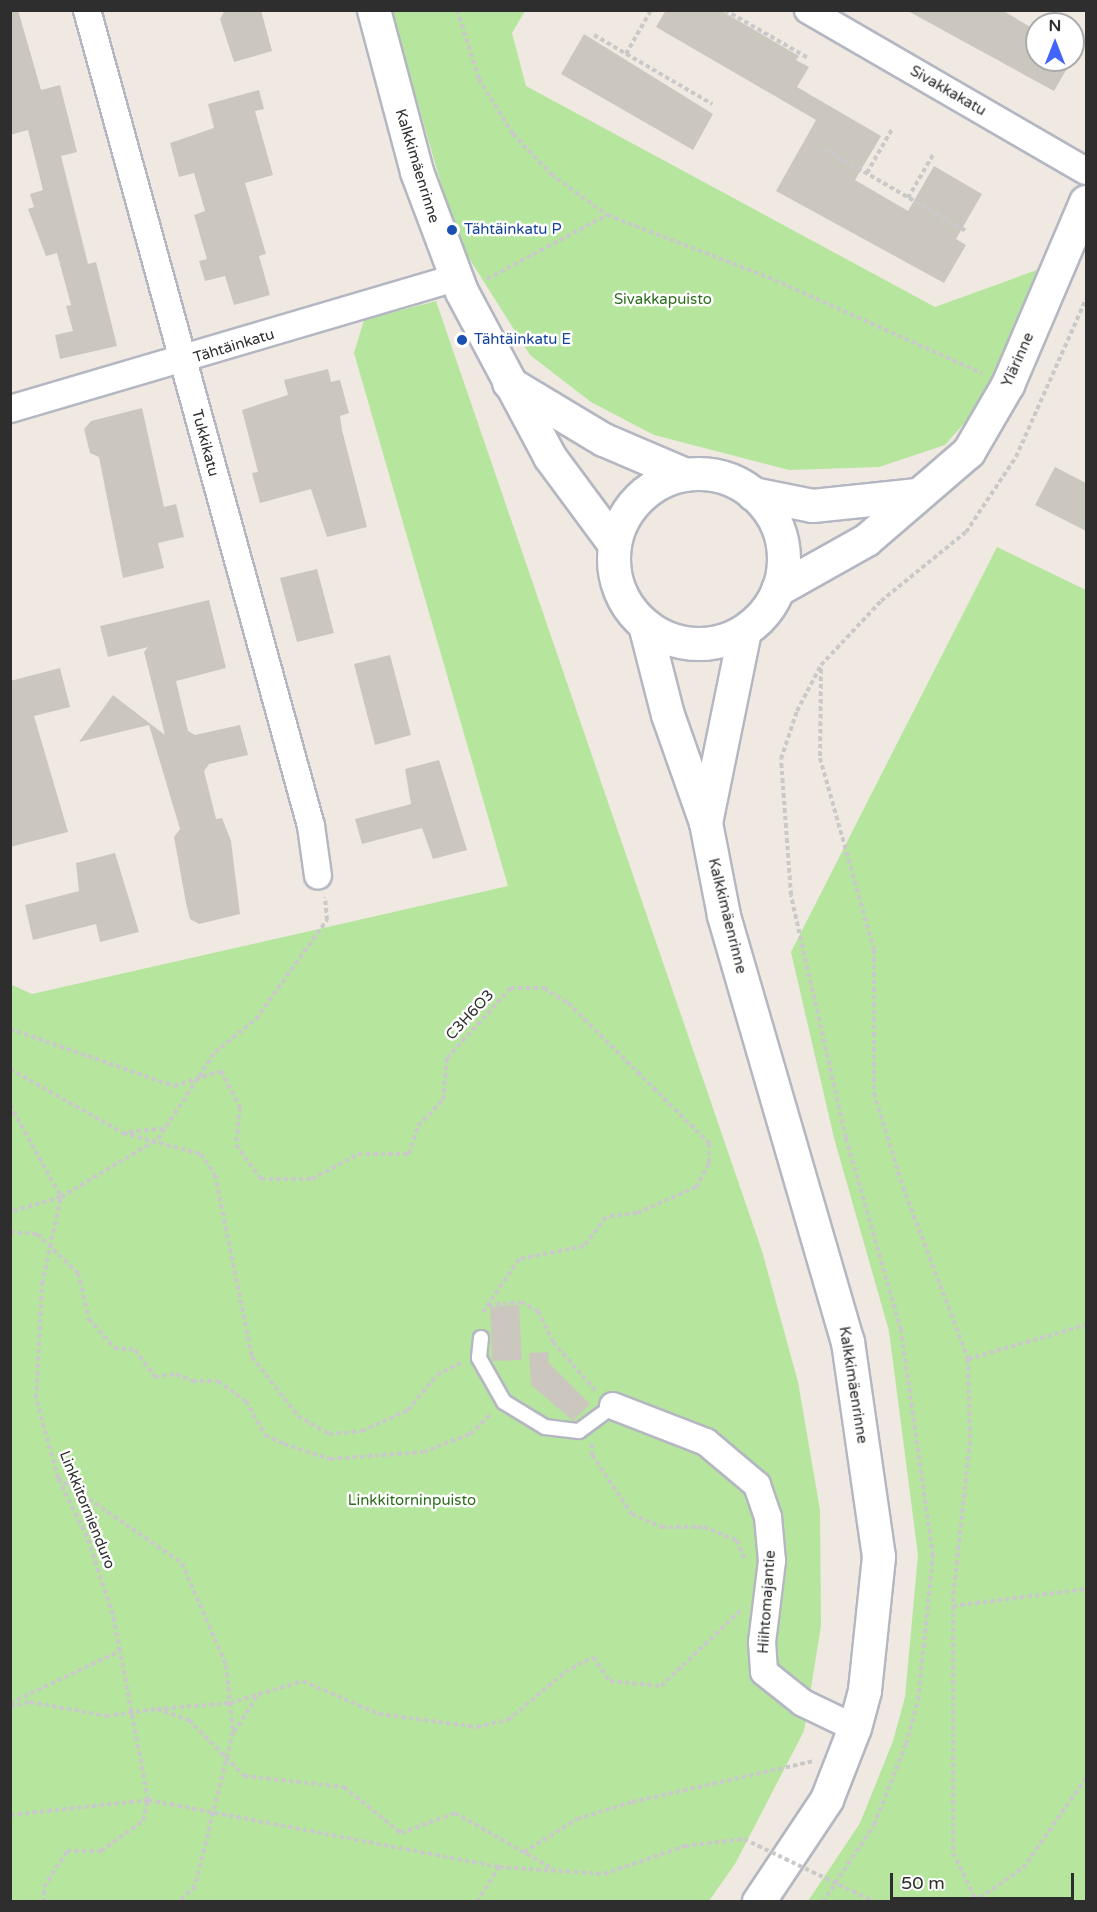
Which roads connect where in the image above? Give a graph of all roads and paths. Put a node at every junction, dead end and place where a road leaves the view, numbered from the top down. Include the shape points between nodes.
1 (87, 10) edge
2 (374, 10) edge
3 (457, 10) edge
4 (651, 10) edge
5 (725, 10) edge
6 (808, 10) edge
7 (594, 35) dead end
8 (626, 54) junction
9 (808, 58) dead end
10 (712, 104) dead end
11 (892, 129) dead end
12 (825, 150) dead end
13 (934, 153) dead end
14 (1086, 171) edge
15 (867, 173) junction
16 (908, 198) junction
17 (1086, 202) edge
18 (607, 215) junction
19 (966, 231) dead end
20 (459, 285) junction
21 (1086, 299) edge
22 (183, 362) junction
23 (506, 381) junction
24 (1008, 385) junction
25 (1044, 398) junction
26 (10, 409) edge
27 (686, 475) junction
28 (753, 494) junction
29 (918, 495) junction
30 (615, 545) junction
31 (778, 590) junction
32 (645, 625) junction
33 (745, 631) junction
34 (705, 823) junction
35 (318, 876) joint
36 (10, 1029) edge
37 (10, 1069) edge
38 (199, 1078) junction
39 (10, 1105) edge
40 (168, 1128) junction
41 (123, 1133) junction
42 (158, 1139) junction
43 (62, 1197) junction
44 (10, 1212) edge
45 (10, 1232) edge
46 (50, 1247) junction
47 (483, 1312) junction
48 (1086, 1325) edge
49 (481, 1338) joint
50 (478, 1358) junction
51 (968, 1359) junction
52 (504, 1402) junction
53 (614, 1406) junction
54 (592, 1422) junction
55 (58, 1478) junction
56 (750, 1572) dead end
57 (1086, 1589) edge
58 (750, 1603) dead end
59 (953, 1605) junction
60 (120, 1651) junction
61 (260, 1692) junction
62 (230, 1703) junction
63 (10, 1705) edge
64 (157, 1709) junction
65 (130, 1712) junction
66 (233, 1732) junction
67 (850, 1742) junction
68 (1086, 1779) edge
69 (148, 1800) junction
70 (215, 1812) junction
71 (10, 1815) edge
72 (524, 1852) junction
73 (499, 1867) junction
74 (557, 1871) junction
75 (975, 1901) edge
76 (44, 1902) edge
77 (179, 1902) edge
78 (477, 1902) edge
79 (759, 1902) edge
80 (875, 1902) edge

1 - 22 street, Tukkikatu
2 - 20 street, Kalkkimäenrinne via 417,172
3 - 18 path via 479,79 513,134 551,174
4 - 8 path
5 - 9 path
6 - 14 street, Sivakkakatu
7 - 8 path
8 - 10 path
11 - 15 path
12 - 15 path
13 - 16 path
15 - 16 path
16 - 19 path
17 - 24 street, Ylärinne
18 - 20 path
18 - 24 path via 768,277
20 - 22 street, Tähtäinkatu
20 - 23 street, Kalkkimäenrinne
21 - 25 path
22 - 26 street, Tähtäinkatu
22 - 35 street, Tukkikatu via 311,826
23 - 27 street via 604,440
23 - 30 street, Kalkkimäenrinne via 550,457
24 - 25 path
24 - 29 street, Ylärinne via 969,452
25 - 51 path via 1016,457 966,532 881,601 821,665 820,758 874,950 874,1093 903,1187
27 - 28 street via 722,477
27 - 30 street via 639,499
28 - 29 street via 813,506
28 - 31 street via 781,538
29 - 31 street, Ylärinne via 867,540
30 - 32 street via 617,580
31 - 33 street
32 - 33 street via 694,644
32 - 34 street, Kalkkimäenrinne via 668,715
33 - 34 street, Kalkkimäenrinne
34 - 67 street, Kalkkimäenrinne via 724,916 848,1342 879,1557
35 - 38 path via 327,920 256,1019 215,1052
36 - 38 path, C3H6O3 via 174,1086
37 - 41 path
38 - 40 path
38 - 47 path, C3H6O3 via 221,1071 240,1107 236,1145 261,1179 312,1179 358,1154 409,1154 418,1126 443,1100 447,1058 512,988 544,988 568,1003 709,1143 709,1164 696,1187 637,1214 606,1217 584,1245 519,1259
39 - 43 path
40 - 41 path
40 - 42 path
41 - 42 path
42 - 43 path
42 - 50 path via 201,1154 215,1175 252,1357 298,1416 329,1434 362,1431 408,1410 437,1375
43 - 44 path
43 - 46 path, Linkkitornienduro
45 - 46 path via 37,1234
46 - 52 path via 78,1273 89,1319 114,1348 135,1350 155,1377 176,1374 192,1381 218,1381 246,1401 265,1435 284,1444 330,1459 423,1452 470,1434
46 - 55 path, Linkkitornienduro via 42,1284 36,1398
47 - 49 path
47 - 53 path via 490,1303 521,1302 538,1311 553,1342
48 - 51 path
49 - 50 lane
50 - 52 lane
51 - 59 path via 970,1441
52 - 54 lane via 545,1427 579,1431
53 - 54 lane
53 - 67 street, Hiihtomajantie via 706,1442 757,1485 768,1517 772,1561 762,1642 764,1672
54 - 56 path via 592,1455 632,1514 661,1527 704,1527 737,1540
55 - 60 path, Linkkitornienduro via 87,1537
55 - 62 path via 182,1563 226,1665
57 - 59 path
58 - 61 path via 661,1686 610,1682 593,1657 565,1672 508,1720 477,1727 379,1714 303,1682
59 - 75 path via 953,1853
60 - 63 path
60 - 65 path, Linkkitornienduro
61 - 62 path
61 - 66 path
62 - 64 path
62 - 66 path
63 - 65 path via 30,1702 106,1716
64 - 65 path
64 - 72 path via 189,1720 207,1744 244,1776 344,1787 401,1833 455,1813
65 - 69 path, Linkkitornienduro
66 - 70 path
67 - 72 path via 577,1819
67 - 79 street, Kalkkimäenrinne via 827,1800
68 - 75 path via 1023,1868
69 - 70 path
69 - 71 path
69 - 76 path via 143,1821 130,1835 102,1851 67,1851 44,1887
70 - 73 path
70 - 77 path via 195,1886
72 - 74 path
73 - 74 path
73 - 78 path
74 - 80 path, bridge via 604,1874 685,1846 744,1839

